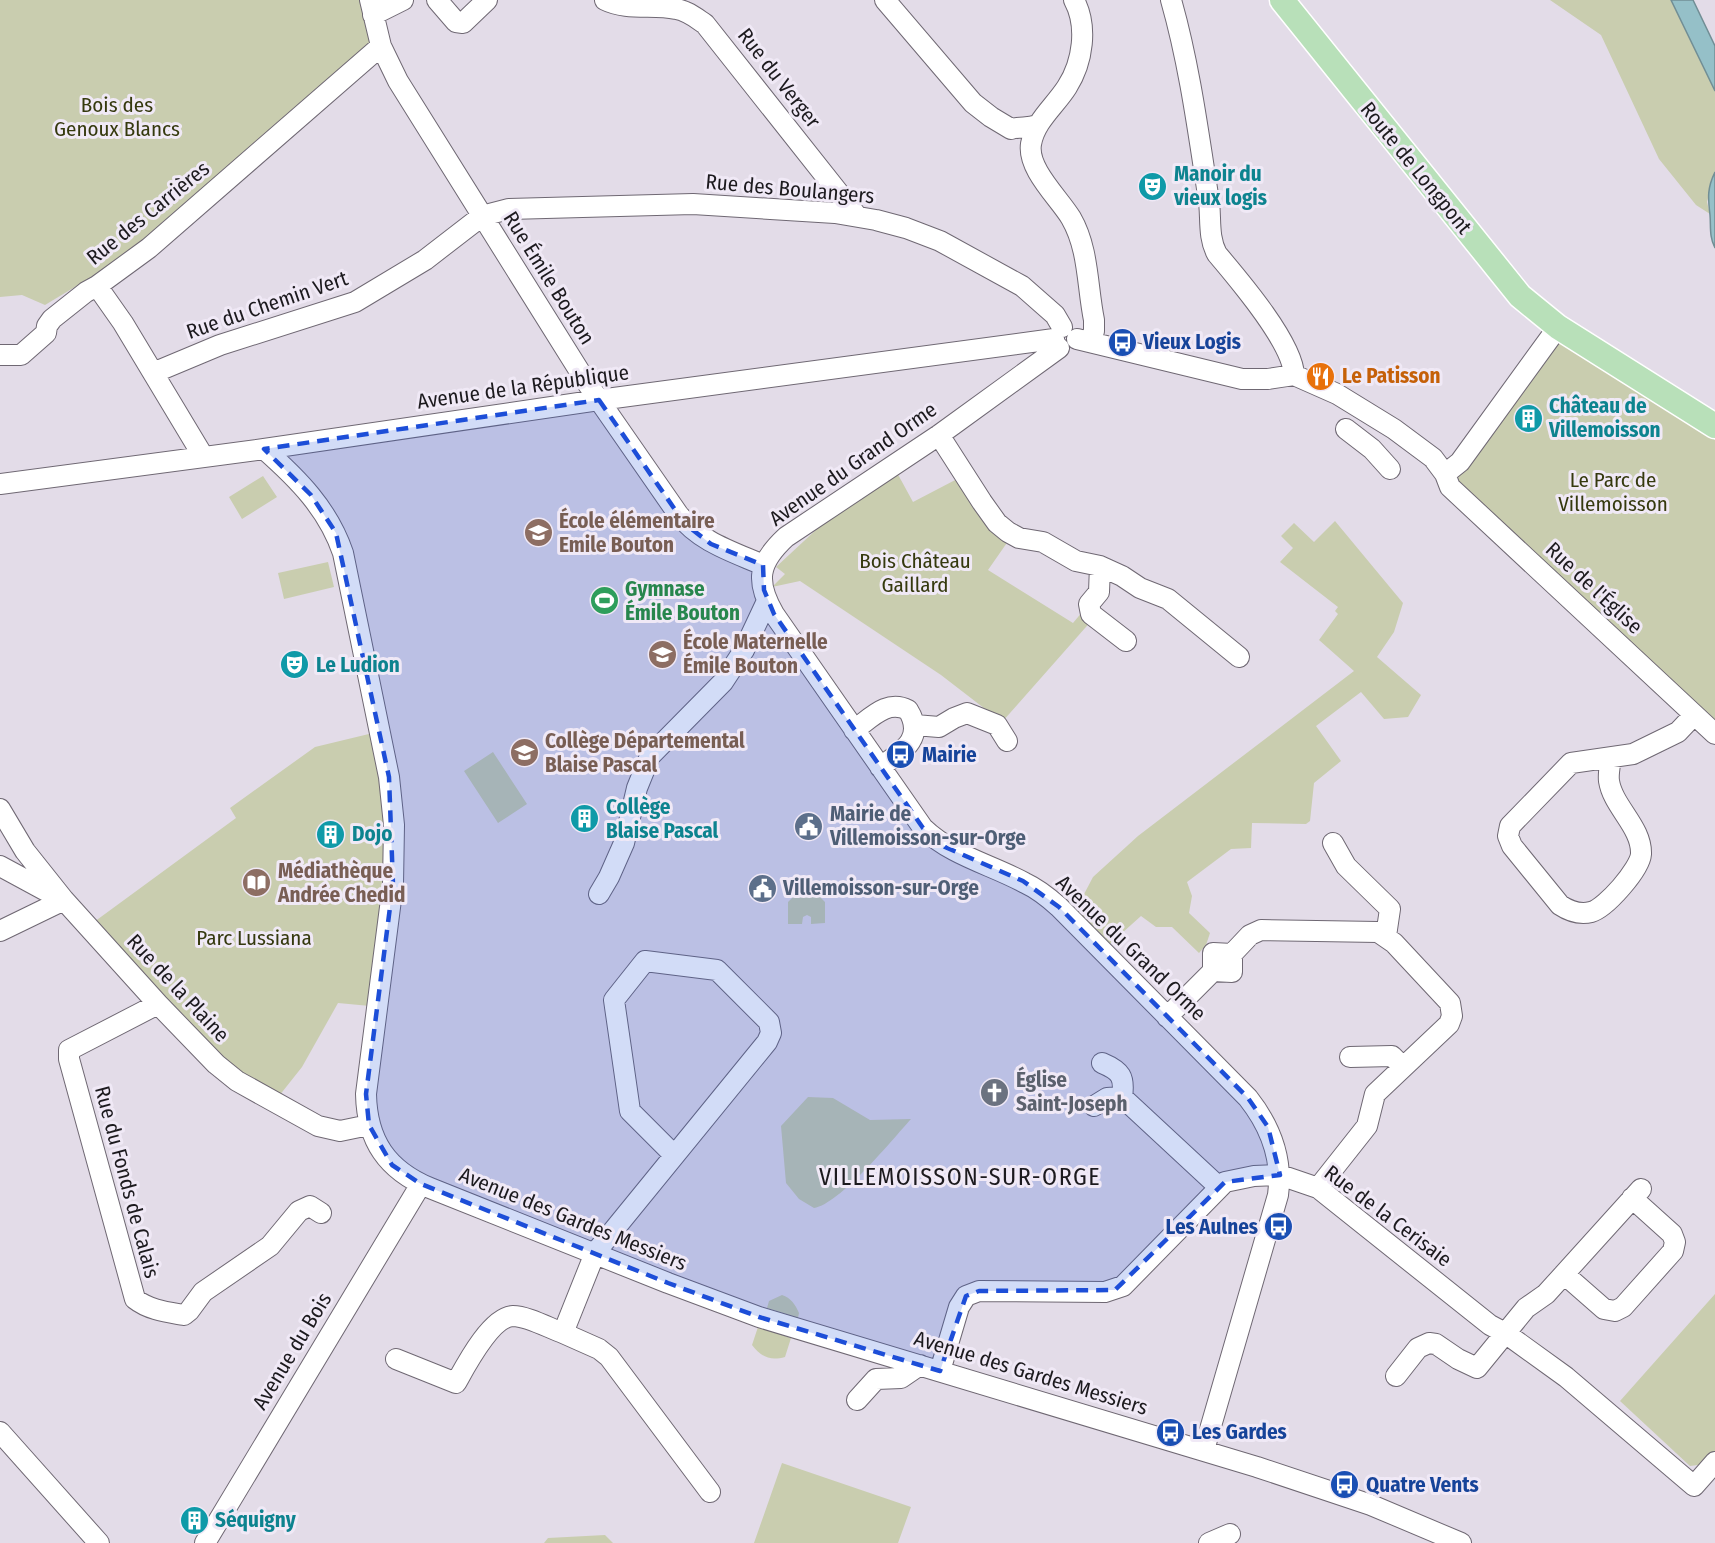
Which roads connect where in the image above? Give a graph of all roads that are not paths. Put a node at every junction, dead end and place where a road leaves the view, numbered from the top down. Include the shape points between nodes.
1 (403, 0) edge
2 (488, 0) edge
3 (605, 0) edge
4 (885, 0) edge
5 (1074, 0) edge
6 (1171, 0) edge
7 (1282, 0) edge
8 (439, 1) edge
9 (372, 8) edge
10 (381, 46) junction
11 (1038, 125) junction
12 (1011, 129) junction
13 (1030, 156) junction
14 (482, 216) junction
15 (857, 216) junction
16 (97, 286) junction
17 (1558, 327) junction
18 (1070, 338) junction
19 (0, 356) edge
20 (153, 373) junction
21 (1294, 375) junction
22 (599, 400) junction
23 (1388, 425) junction
24 (1715, 426) edge
25 (1346, 429) dead end
26 (939, 435) junction
27 (264, 449) junction
28 (1372, 449) junction
29 (203, 456) junction
30 (1390, 469) dead end
31 (1445, 474) junction
32 (0, 484) edge
33 (763, 565) junction
34 (1100, 566) junction
35 (767, 601) junction
36 (1126, 641) dead end
37 (1239, 657) dead end
38 (1694, 715) junction
39 (915, 725) junction
40 (854, 730) junction
41 (1715, 734) edge
42 (1007, 741) dead end
43 (1611, 758) junction
44 (880, 767) junction
45 (0, 809) edge
46 (1334, 843) dead end
47 (25, 851) junction
48 (1, 867) edge
49 (60, 894) junction
50 (599, 894) dead end
51 (0, 931) edge
52 (1386, 936) junction
53 (158, 1004) junction
54 (1167, 1017) junction
55 (1350, 1057) dead end
56 (1102, 1063) dead end
57 (1403, 1067) junction
58 (1122, 1097) junction
59 (1094, 1106) dead end
60 (369, 1125) junction
61 (674, 1155) junction
62 (1280, 1175) junction
63 (422, 1184) junction
64 (1219, 1187) junction
65 (1318, 1188) junction
66 (321, 1213) dead end
67 (594, 1252) junction
68 (1564, 1274) junction
69 (562, 1333) junction
70 (1505, 1333) junction
71 (396, 1359) dead end
72 (920, 1365) junction
73 (940, 1371) junction
74 (1396, 1376) dead end
75 (857, 1400) dead end
76 (0, 1432) edge
77 (1204, 1450) junction
78 (1715, 1462) edge
79 (710, 1492) dead end
80 (1230, 1534) dead end
81 (1450, 1541) edge
82 (99, 1543) edge
83 (205, 1543) edge
84 (1209, 1543) edge

1 - 9 street
2 - 8 street via 463,23 456,22
3 - 15 street, Rue du Verger via 626,6 676,8 705,24
4 - 12 street via 973,103
5 - 11 street via 1082,31 1078,61 1067,87
6 - 21 street via 1199,137 1212,243 1277,335 1291,359
7 - 17 main road, Route de Longpont via 1503,277
9 - 10 street, Rue Émile Bouton
10 - 14 street, Rue Émile Bouton via 398,81
10 - 16 street, Rue des Carrières via 149,248
11 - 12 street
11 - 13 street
12 - 13 street via 1014,140
13 - 18 street via 1082,242 1094,331
14 - 15 street, Rue des Boulangers via 509,209 693,204
14 - 20 street, Rue du Chemin Vert via 425,260 355,302 220,345
14 - 22 street, Rue Émile Bouton
15 - 18 street, Rue des Boulangers via 924,234 1022,286 1051,310
16 - 19 street via 52,319 46,333 21,355
16 - 20 street, Rue des Carrières
17 - 24 main road, Route de Longpont
17 - 31 street via 1460,462
18 - 21 street via 1242,379
18 - 22 street, Avenue de la République
18 - 26 street, Avenue du Grand Orme
20 - 29 street, Rue des Carrières
21 - 23 street, Rue de l'Église via 1337,394
22 - 27 street, Avenue de la République
22 - 33 street, Rue Émile Bouton via 685,524 711,543
23 - 28 street
23 - 31 street, Rue de l'Église via 1433,459
25 - 28 street
26 - 33 street, Avenue du Grand Orme via 786,537
26 - 34 street via 981,502 1008,532 1043,542 1076,561
27 - 29 street, Avenue de la République
27 - 60 street, Avenue des Gardes Messiers via 311,495 336,533 389,777 395,849 393,884 366,1094
28 - 30 street
29 - 32 street, Avenue de la République
31 - 38 street, Rue de l'Église via 1450,487
33 - 35 street, Avenue du Grand Orme
34 - 36 street via 1099,592 1089,604 1091,614
34 - 37 street via 1168,599
35 - 40 street, Avenue du Grand Orme
35 - 50 street via 744,650 723,682 650,756 637,788 624,843
38 - 41 street, Rue de l'Église
38 - 43 street via 1678,732 1633,754
39 - 40 street via 908,710 891,706
39 - 42 street via 939,727 967,713 997,725
39 - 44 street via 905,748
40 - 44 street, Avenue du Grand Orme
43 - 43 street via 1571,763 1510,826 1512,846 1560,905 1570,911 1591,912 1603,906 1640,862 1640,845 1608,780
44 - 54 street, Avenue du Grand Orme via 934,840 1047,896
45 - 47 street, Rue de la Plaine
46 - 52 street via 1346,866 1390,909
47 - 48 street
47 - 49 street, Rue de la Plaine
48 - 49 street via 50,893
49 - 51 street
49 - 53 street, Rue de la Plaine
52 - 54 street via 1371,931 1261,930 1250,935 1232,954 1232,972 1213,971
52 - 57 street via 1450,1003 1452,1010 1449,1024
53 - 60 street, Rue de la Plaine via 221,1069 268,1098 330,1130
53 - 66 street, Rue du Fonds de Calais via 69,1050 135,1299 159,1310 184,1315 203,1292 270,1246 299,1211 310,1206
54 - 62 street, Avenue du Grand Orme via 1259,1112 1274,1142
55 - 57 street via 1392,1056
56 - 58 street via 1122,1078
57 - 65 street via 1375,1094 1367,1126
58 - 59 street via 1107,1098
58 - 64 street
60 - 63 street, Avenue des Gardes Messiers via 392,1165
61 - 61 street via 630,1111 622,1065 614,1000 645,961 717,970 769,1022 771,1033
61 - 67 street
62 - 64 street, Rue de la Cerisaie via 1234,1179
62 - 65 street, Rue de la Cerisaie
62 - 77 street, Avenue du Grand Orme
63 - 67 street, Avenue des Gardes Messiers
63 - 83 street, Avenue du Bois
64 - 73 street, Rue de la Cerisaie via 1115,1290 980,1292 966,1296 959,1307
65 - 70 street, Rue de la Cerisaie via 1466,1307
67 - 69 street
67 - 72 street, Avenue des Gardes Messiers via 759,1317
68 - 68 street via 1636,1194 1675,1242 1673,1251 1615,1311 1604,1310
68 - 70 street
69 - 71 street via 520,1317 509,1317 498,1323 475,1350 456,1383
69 - 79 street via 609,1357
70 - 74 street via 1477,1368 1429,1343 1418,1348
70 - 78 street, Rue de la Cerisaie via 1566,1377 1694,1486
72 - 73 street, Avenue des Gardes Messiers
72 - 75 street via 900,1378 876,1379
73 - 77 street, Avenue des Gardes Messiers
76 - 82 street
77 - 81 street, Avenue des Gardes Messiers via 1371,1505
80 - 84 street

